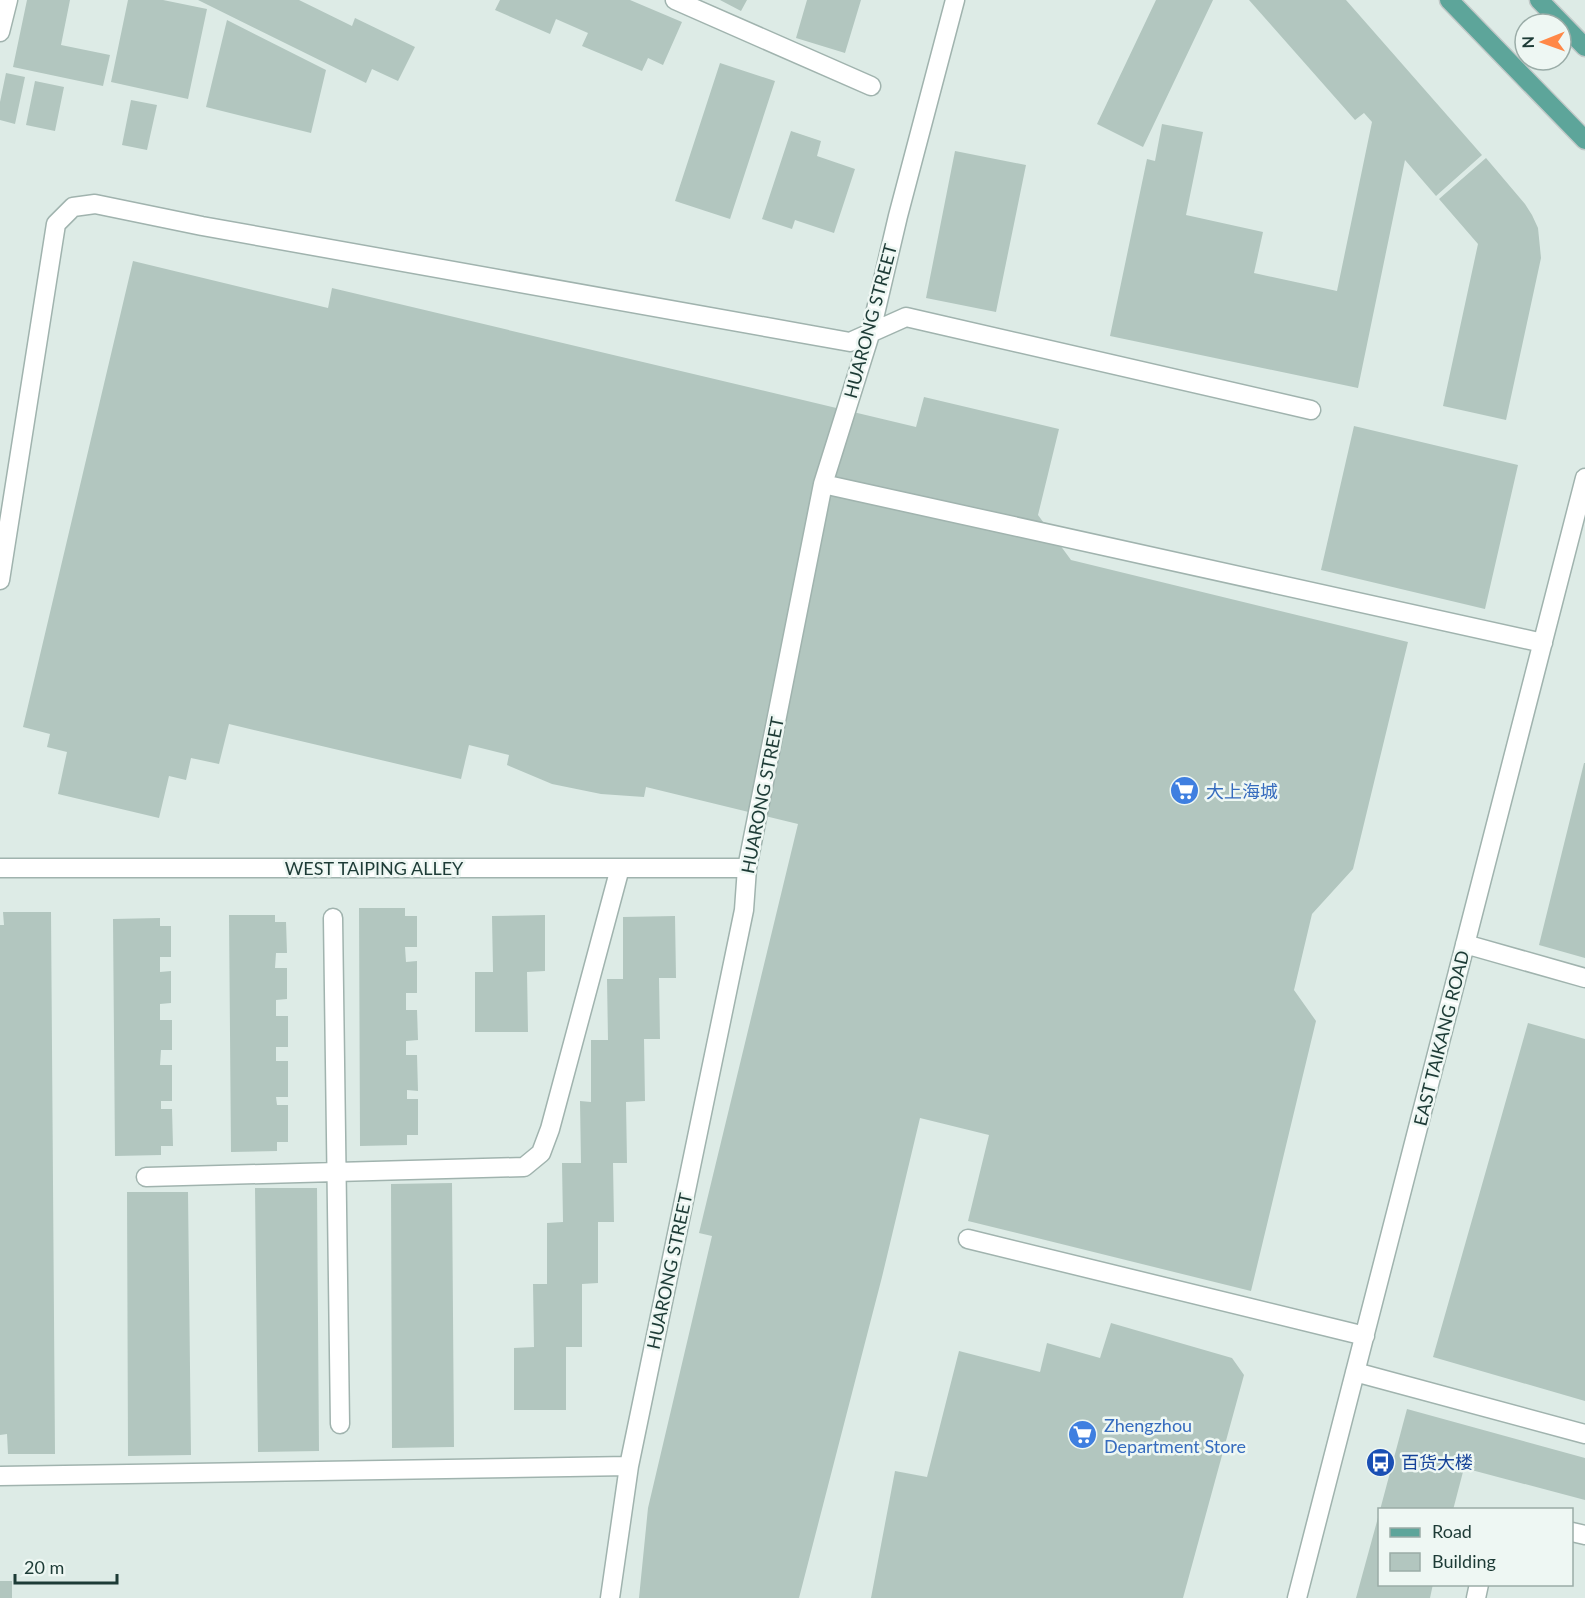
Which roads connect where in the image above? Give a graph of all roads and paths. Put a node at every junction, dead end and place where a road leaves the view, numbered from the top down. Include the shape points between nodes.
1 (8, 0) edge
2 (675, 0) edge
3 (955, 0) edge
4 (1449, 0) edge
5 (1539, 0) edge
6 (0, 32) edge
7 (1585, 47) edge
8 (871, 86) dead end
9 (1585, 140) edge
10 (871, 331) junction
11 (1311, 411) dead end
12 (1585, 478) edge
13 (823, 484) junction
14 (0, 580) edge
15 (1543, 643) junction
16 (0, 868) edge
17 (620, 868) junction
18 (747, 868) junction
19 (333, 918) dead end
20 (1465, 944) junction
21 (1585, 978) edge
22 (336, 1171) junction
23 (146, 1177) dead end
24 (968, 1239) dead end
25 (1365, 1336) junction
26 (1355, 1372) junction
27 (340, 1424) dead end
28 (1585, 1434) edge
29 (629, 1466) junction
30 (0, 1476) edge
31 (610, 1598) edge
32 (1297, 1598) edge

1 - 6 street
2 - 8 street
3 - 10 street, HUARONG STREET
4 - 9 main road
5 - 7 main road
10 - 11 street via 906,317
10 - 13 street, HUARONG STREET
10 - 14 street via 850,342 95,204 73,207 56,224
12 - 15 street, EAST TAIKANG ROAD
13 - 15 street
13 - 18 street, HUARONG STREET
15 - 20 street, EAST TAIKANG ROAD
16 - 17 street, WEST TAIPING ALLEY
17 - 18 street, WEST TAIPING ALLEY
17 - 22 street via 542,1153 524,1167
18 - 29 street, HUARONG STREET via 744,910
19 - 22 street
20 - 21 street
20 - 25 street, EAST TAIKANG ROAD
22 - 23 street
22 - 27 street
24 - 25 street
25 - 26 street, EAST TAIKANG ROAD
26 - 28 street
26 - 32 street, EAST TAIKANG ROAD
29 - 30 street
29 - 31 street, HUARONG STREET

